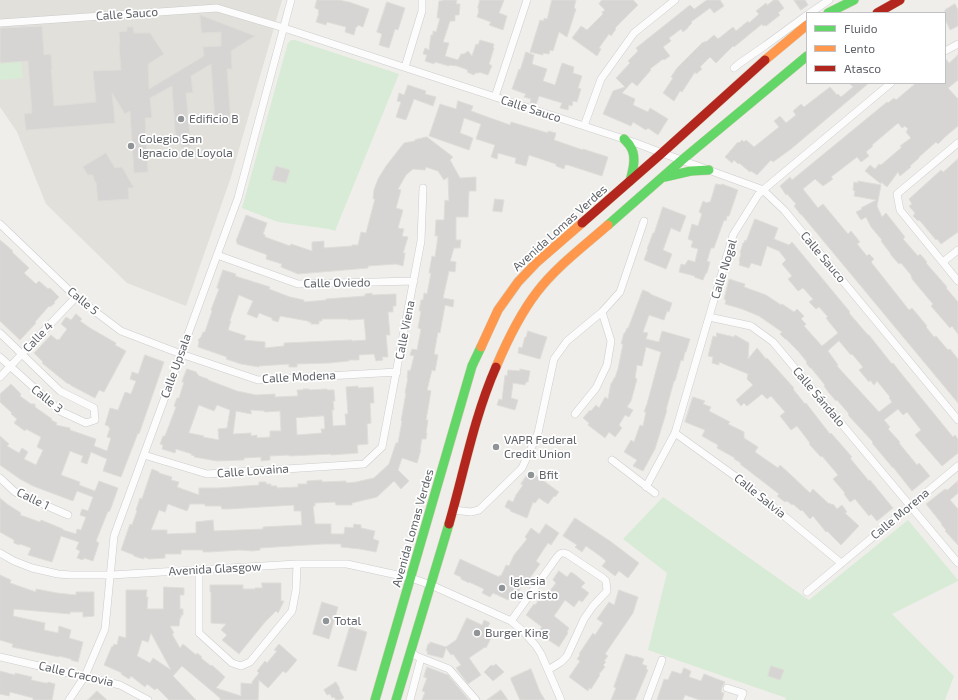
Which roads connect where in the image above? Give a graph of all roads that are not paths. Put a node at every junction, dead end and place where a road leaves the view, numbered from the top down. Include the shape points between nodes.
1 (291, 0) edge
2 (422, 0) edge
3 (527, 0) edge
4 (675, 0) edge
5 (829, 0) edge
6 (854, 0) edge
7 (900, 0) edge
8 (811, 12) edge
9 (830, 12) edge
10 (879, 12) edge
11 (806, 16) edge
12 (0, 23) edge
13 (806, 26) edge
14 (284, 28) junction
15 (958, 44) edge
16 (946, 50) edge
17 (806, 57) edge
18 (405, 67) junction
19 (734, 68) dead end
20 (890, 84) edge
21 (495, 97) junction
22 (584, 126) junction
23 (624, 139) junction
24 (958, 143) edge
25 (662, 153) junction
26 (682, 160) junction
27 (709, 170) junction
28 (662, 177) junction
29 (630, 181) junction
30 (423, 188) dead end
31 (763, 190) junction
32 (644, 221) dead end
33 (0, 224) edge
34 (958, 250) edge
35 (217, 254) junction
36 (943, 262) junction
37 (414, 281) junction
38 (958, 281) edge
39 (76, 297) junction
40 (602, 312) junction
41 (709, 317) junction
42 (0, 334) edge
43 (22, 354) junction
44 (181, 354) junction
45 (0, 358) edge
46 (10, 367) junction
47 (397, 372) junction
48 (0, 377) edge
49 (575, 414) dead end
50 (958, 420) edge
51 (675, 433) junction
52 (144, 455) junction
53 (612, 460) dead end
54 (365, 464) joint
55 (958, 466) edge
56 (0, 478) edge
57 (646, 487) junction
58 (655, 493) dead end
59 (910, 506) junction
60 (454, 510) junction
61 (68, 515) dead end
62 (0, 553) edge
63 (842, 563) junction
64 (958, 563) edge
65 (297, 564) junction
66 (199, 570) junction
67 (110, 575) junction
68 (411, 578) junction
69 (431, 585) junction
70 (807, 592) dead end
71 (511, 621) junction
72 (411, 652) junction
73 (0, 657) edge
74 (421, 658) junction
75 (662, 660) dead end
76 (548, 670) junction
77 (85, 676) junction
78 (727, 688) dead end
79 (69, 700) edge
80 (148, 700) edge
81 (375, 700) edge
82 (396, 700) edge
83 (410, 700) edge
84 (476, 700) edge
85 (561, 700) edge
86 (647, 700) edge
87 (740, 700) edge

1 - 14 street, Calle Upsala
2 - 18 street via 422,11
3 - 21 street
4 - 22 street via 634,33 602,79
5 - 8 street
6 - 9 main road
7 - 10 main road
11 - 19 street
12 - 14 street, Calle Sauco via 216,8
13 - 25 main road, Avenida Lomas Verdes via 754,69
14 - 18 street, Calle Sauco
14 - 35 street, Calle Upsala via 238,198
15 - 16 street
17 - 26 main road
18 - 21 street, Calle Sauco
20 - 31 street, Calle Nogal
21 - 22 street, Calle Sauco
22 - 23 street, Calle Sauco
23 - 25 street, Calle Sauco
23 - 29 main road via 632,147 634,156
24 - 36 street via 897,194 900,210
25 - 26 street, Calle Sauco
25 - 29 main road, Avenida Lomas Verdes
26 - 27 street, Calle Sauco
26 - 28 main road
27 - 28 main road
27 - 31 street, Calle Sauco
28 - 60 main road via 556,271 537,292 520,318 505,345 479,410
29 - 68 main road, Avenida Lomas Verdes via 538,262 518,282 498,310 472,366
30 - 37 street, Calle Viena via 421,241
31 - 41 street, Calle Nogal via 733,236
31 - 50 street, Calle Sauco via 784,210
32 - 40 street via 620,292
33 - 39 street, Calle 5
34 - 36 street
35 - 37 street, Calle Oviedo via 298,284
35 - 44 street, Calle Upsala
36 - 38 street
37 - 47 street, Calle Viena
39 - 43 street, Calle 4
39 - 44 street, Calle 5 via 121,331
40 - 49 street via 611,340 607,365 596,388
40 - 60 street via 567,341 554,359 538,433 522,468 478,510
41 - 51 street, Calle Nogal
41 - 59 street, Calle Sándalo via 751,326 773,342
42 - 43 street
43 - 46 street, Calle 4
43 - 46 street, Calle 3 via 60,391 94,408 95,420 86,423 60,411
44 - 47 street, Calle Modena via 258,380
44 - 52 street, Calle Upsala
45 - 46 street, Calle 3
46 - 48 street, Calle 4
47 - 54 street, Calle Viena via 382,447
51 - 57 street, Calle Nogal
51 - 63 street, Calle Salvia via 743,482
52 - 54 street, Calle Lovaina via 206,474
52 - 67 street, Calle Upsala via 114,536
53 - 57 street
55 - 59 street, Calle Morena
56 - 61 street, Calle 1 via 15,492
57 - 58 street
59 - 63 street, Calle Morena
59 - 64 street, Calle Sándalo
60 - 69 main road
62 - 67 street, Avenida Glasgow via 14,561 46,571 71,575
63 - 70 street, Calle Morena
65 - 66 street, Avenida Glasgow
65 - 66 street via 292,611 250,662 242,666 232,663 199,633
65 - 68 street, Avenida Glasgow via 347,564
66 - 67 street, Avenida Glasgow
67 - 77 street, Calle Upsala via 105,629
68 - 69 street, Avenida Glasgow
68 - 81 main road, Avenida Lomas Verdes
69 - 71 street, Avenida Glasgow
69 - 72 main road
71 - 76 street, Avenida Glasgow via 536,646
71 - 76 street via 560,553 567,554 606,581 607,591 584,619 567,656
72 - 74 street
72 - 82 main road
73 - 77 street, Calle Cracovia
74 - 83 street
74 - 84 street via 449,669
75 - 86 street
76 - 85 street, Avenida Glasgow
77 - 79 street, Calle Upsala
77 - 80 street, Calle Cracovia via 120,685
78 - 87 street via 743,693

